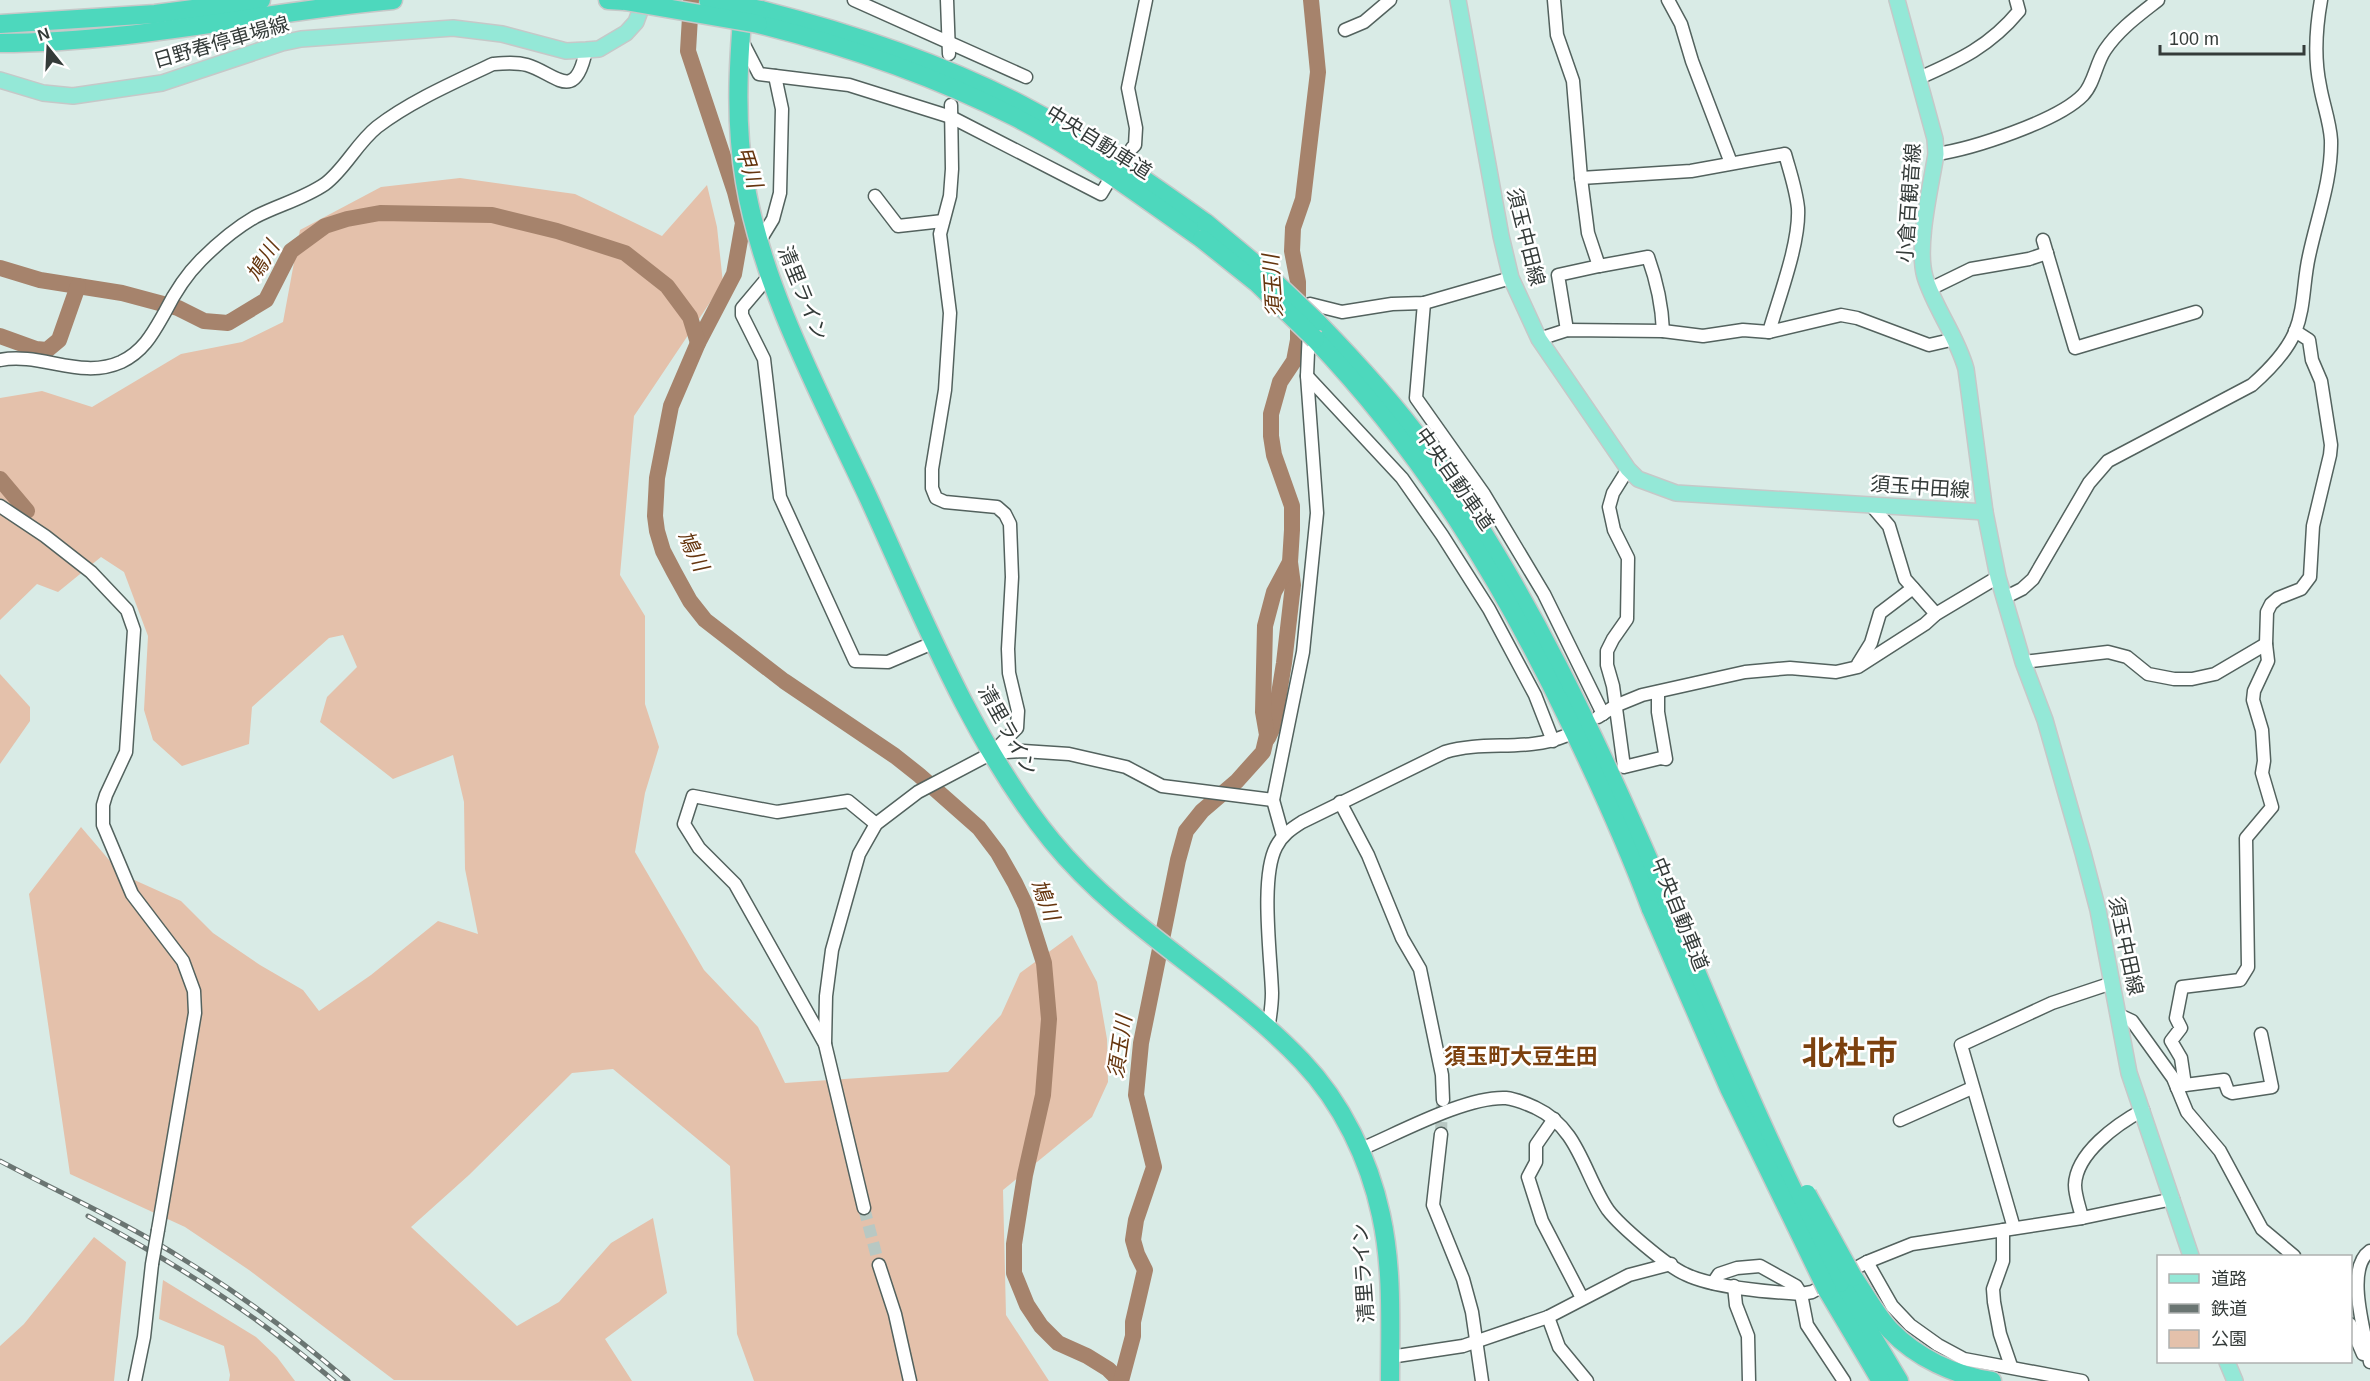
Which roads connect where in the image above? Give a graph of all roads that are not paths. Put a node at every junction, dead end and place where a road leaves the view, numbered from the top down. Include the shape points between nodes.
1 (261, 0) edge
2 (393, 0) edge
3 (644, 0) edge
4 (708, 0) edge
5 (743, 0) edge
6 (854, 0) edge
7 (947, 0) edge
8 (1146, 0) edge
9 (1390, 0) edge
10 (1458, 0) edge
11 (1554, 0) edge
12 (1668, 0) edge
13 (1897, 0) edge
14 (2016, 0) edge
15 (2158, 0) edge
16 (2321, 0) edge
17 (616, 1) edge
18 (760, 17) junction
19 (0, 24) edge
20 (1345, 30) dead end
21 (740, 37) junction
22 (0, 44) edge
23 (949, 49) junction
24 (586, 50) junction
25 (775, 76) junction
26 (1026, 77) dead end
27 (1919, 78) junction
28 (0, 80) edge
29 (951, 111) junction
30 (1132, 148) dead end
31 (1936, 153) junction
32 (1731, 163) junction
33 (1581, 178) junction
34 (1107, 184) dead end
35 (875, 196) dead end
36 (943, 221) junction
37 (2043, 240) dead end
38 (759, 242) junction
39 (2047, 253) junction
40 (1599, 266) junction
41 (770, 276) junction
42 (1511, 278) junction
43 (1930, 289) junction
44 (1424, 303) junction
45 (2196, 312) dead end
46 (1567, 330) junction
47 (1663, 331) junction
48 (2295, 331) junction
49 (1769, 332) junction
50 (1539, 339) junction
51 (1955, 339) junction
52 (0, 360) edge
53 (1307, 376) junction
54 (1628, 469) junction
55 (1871, 505) junction
56 (0, 506) edge
57 (1985, 512) junction
58 (1998, 577) junction
59 (1913, 588) junction
60 (2004, 598) junction
61 (1935, 615) junction
62 (935, 642) junction
63 (2266, 644) junction
64 (2023, 662) junction
65 (1856, 668) junction
66 (1658, 692) junction
67 (1615, 706) junction
68 (992, 753) junction
69 (1273, 800) junction
70 (1340, 802) junction
71 (876, 824) junction
72 (1283, 836) junction
73 (1659, 905) junction
74 (2112, 983) junction
75 (2119, 1015) junction
76 (1269, 1030) junction
77 (2261, 1034) dead end
78 (825, 1044) junction
79 (2181, 1087) junction
80 (1972, 1088) junction
81 (1443, 1100) tunnel mouth
82 (2143, 1110) junction
83 (1554, 1119) junction
84 (1900, 1120) dead end
85 (1441, 1134) tunnel mouth
86 (1361, 1149) junction
87 (2173, 1199) junction
88 (864, 1208) tunnel mouth
89 (2082, 1218) junction
90 (2009, 1229) junction
91 (2370, 1251) edge
92 (2191, 1255) edge
93 (2292, 1255) edge
94 (1867, 1262) junction
95 (1671, 1264) junction
96 (879, 1265) tunnel mouth
97 (1713, 1283) junction
98 (1840, 1283) junction
99 (1734, 1286) junction
100 (1802, 1294) junction
101 (1582, 1298) junction
102 (1548, 1317) junction
103 (2352, 1326) edge
104 (1476, 1342) junction
105 (1390, 1357) junction
106 (2370, 1360) edge
107 (2228, 1363) edge
108 (2011, 1366) junction
109 (135, 1381) edge
110 (910, 1381) edge
111 (1390, 1381) edge
112 (1482, 1381) edge
113 (1587, 1381) edge
114 (1749, 1381) edge
115 (1844, 1381) edge
116 (1881, 1381) edge
117 (1899, 1381) edge
118 (1992, 1381) edge
119 (2082, 1381) edge
120 (2235, 1381) edge

1 - 19 highway via 155,14
2 - 22 highway via 161,32
3 - 24 main road, 日野春停車場線 via 636,22 626,33 599,49
4 - 18 highway, 中央自動車道, bridge
5 - 21 highway, 清里ライン
6 - 23 street
7 - 23 street
8 - 30 street via 1128,88 1136,128
9 - 20 street via 1364,22
10 - 42 main road, 須玉中田線
11 - 33 street via 1557,35 1573,81
12 - 32 street via 1681,24
13 - 27 main road, 小倉百観音線
14 - 27 street via 2019,11 2005,28 1966,57
15 - 31 street via 2123,27 2104,51 2084,95 2047,119 1961,150
16 - 48 street via 2316,58 2331,138 2330,160 2308,258 2303,307
17 - 18 highway, 中央自動車道, bridge
18 - 73 highway, 中央自動車道, bridge via 922,76 1016,117 1204,231 1257,284 1316,331 1454,513 1502,589
21 - 25 street via 759,74
21 - 38 highway, 清里ライン via 739,133
23 - 26 street
24 - 28 main road, 日野春停車場線 via 566,51 502,34 453,28 301,39 162,83 73,96 43,93
24 - 52 street via 583,66 570,81 555,80 530,66 493,64 388,120 356,148 328,182 256,217 202,259 180,287 157,328 130,357 96,369 30,359
25 - 29 street via 849,85
25 - 38 street via 782,109 780,193 773,219
27 - 31 main road, 小倉百観音線 via 1933,124
29 - 34 street via 1101,194
29 - 36 street via 952,169
31 - 43 main road, 小倉百観音線 via 1922,249
32 - 33 street via 1691,171
32 - 49 street via 1785,154 1795,187 1797,234
33 - 40 street via 1588,233
35 - 36 street via 898,226
36 - 68 street via 940,234 950,313 932,488 936,498 945,502 997,507 1010,524 1008,649 1017,728
37 - 39 street
38 - 41 highway, 清里ライン
39 - 43 street via 1971,269
39 - 45 street via 2075,348
40 - 46 street via 1558,275
40 - 47 street via 1648,257 1656,278
41 - 62 highway, 清里ライン
41 - 62 street via 742,308 742,315 765,359 780,496 855,661 888,662
42 - 44 street
42 - 50 main road, 須玉中田線
43 - 51 main road, 小倉百観音線
44 - 53 street via 1342,312 1310,304
44 - 67 street via 1416,398 1484,494 1544,594 1600,716
46 - 47 street
46 - 50 street
47 - 49 street via 1703,336 1743,330
48 - 60 street via 2278,358 2252,385 2108,461 2089,483 2033,579
48 - 63 street via 2311,344 2312,360 2322,381 2331,446 2313,526 2310,577 2301,589 2271,604
49 - 51 street via 1841,315 1929,345
50 - 54 main road, 須玉中田線
51 - 57 main road, 小倉百観音線 via 1968,380
53 - 69 street via 1317,513 1303,651
53 - 70 street via 1402,478 1442,535 1494,618 1559,739 1528,745 1462,747
54 - 55 main road, 須玉中田線 via 1638,479 1676,494
54 - 67 street via 1609,507 1614,530 1628,558 1627,619 1607,651
55 - 57 main road, 須玉中田線
55 - 59 street via 1889,526 1899,564
56 - 109 street, bridge via 91,572 127,610 134,630 126,753 106,795 104,825 132,894 183,961 194,991 195,1013
57 - 58 main road, 須玉中田線
58 - 60 main road, 須玉中田線
58 - 61 street
59 - 61 street
59 - 65 street via 1880,613 1871,643
60 - 64 main road, 須玉中田線
61 - 65 street
62 - 68 highway, 清里ライン
63 - 64 street via 2216,674 2192,679 2148,674 2127,657 2108,652
63 - 79 street via 2268,661 2253,700 2262,730 2262,773 2272,807 2246,838 2248,967 2240,980 2182,987 2176,1018 2181,1028 2171,1041 2181,1058
64 - 74 main road, 須玉中田線 via 2045,720 2083,853
65 - 66 street via 1836,672 1790,668 1745,672
66 - 67 street
66 - 67 street via 1666,759 1624,767
68 - 69 street via 1069,754 1126,767 1162,786
68 - 71 street via 918,792
68 - 76 highway, 清里ライン via 1054,844 1094,885
69 - 72 street
70 - 72 street
70 - 81 street via 1420,969 1442,1075
71 - 78 street via 858,854 832,950
71 - 78 street via 848,801 777,812 693,796 684,824 699,848 735,884
72 - 76 street via 1273,856 1268,886 1272,997
73 - 98 highway, 中央自動車道, bridge via 1807,1222
73 - 98 highway, 中央自動車道, bridge via 1729,1088
74 - 75 main road, 須玉中田線
74 - 80 street via 2052,1003 1961,1045
75 - 79 street via 2132,1022
75 - 82 main road, 須玉中田線 via 2129,1073
76 - 86 highway, 清里ライン via 1304,1062 1329,1094
77 - 79 street via 2272,1087 2232,1093 2223,1080
78 - 88 street
79 - 93 street via 2187,1112 2220,1151 2262,1229
80 - 84 street
80 - 90 street
82 - 87 main road, 須玉中田線
82 - 89 street via 2102,1138 2078,1171 2075,1186
83 - 86 street via 1508,1098 1477,1101
83 - 95 street via 1575,1143 1614,1217
83 - 101 street via 1536,1145 1536,1162 1528,1177 1542,1221
85 - 104 street via 1433,1205 1463,1279
86 - 105 highway, 清里ライン via 1376,1192 1388,1257
87 - 89 street
87 - 92 main road, 須玉中田線
89 - 90 street
90 - 94 street via 1912,1244
90 - 108 street via 1993,1289 2000,1334
91 - 106 street via 2358,1266 2356,1280
94 - 100 street
94 - 108 street via 1893,1306 1910,1325 1964,1359
95 - 97 street via 1683,1274
95 - 101 street via 1629,1275
96 - 110 street
97 - 99 street
97 - 100 street via 1719,1274 1760,1266 1796,1286
98 - 116 highway, 中央自動車道
98 - 117 highway, 中央自動車道
98 - 118 highway via 1921,1355 1957,1373
99 - 100 street
99 - 114 street via 1736,1305 1748,1336
100 - 115 street via 1807,1325
101 - 102 street
102 - 104 street
102 - 113 street via 1559,1347
103 - 106 street via 2364,1359
104 - 105 street
104 - 112 street
105 - 111 highway, 清里ライン
107 - 120 main road
108 - 119 street

